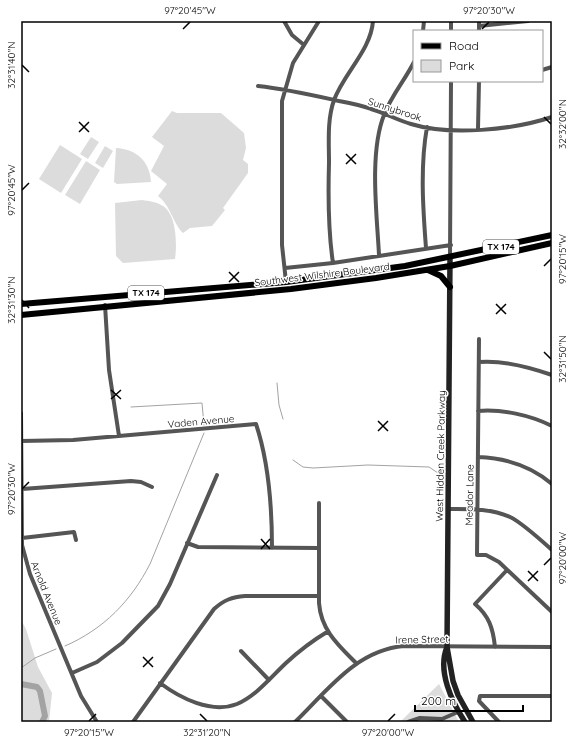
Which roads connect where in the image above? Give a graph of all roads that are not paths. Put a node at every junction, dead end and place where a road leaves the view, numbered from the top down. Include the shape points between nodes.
1 (284, 21) edge
2 (319, 21) edge
3 (374, 21) edge
4 (528, 21) edge
5 (479, 23) edge
6 (304, 45) junction
7 (413, 64) edge
8 (451, 82) edge
9 (479, 82) edge
10 (258, 86) dead end
11 (284, 89) junction
12 (334, 100) junction
13 (384, 114) junction
14 (552, 117) edge
15 (427, 127) junction
16 (451, 129) junction
17 (478, 129) junction
18 (552, 235) edge
19 (552, 243) edge
20 (451, 244) junction
21 (426, 248) junction
22 (379, 255) junction
23 (450, 258) junction
24 (333, 263) junction
25 (450, 266) junction
26 (285, 268) junction
27 (426, 270) junction
28 (330, 276) junction
29 (286, 282) junction
30 (450, 287) junction
31 (220, 288) junction
32 (299, 288) junction
33 (221, 296) junction
34 (21, 304) edge
35 (105, 306) junction
36 (21, 315) edge
37 (479, 339) dead end
38 (479, 362) junction
39 (552, 375) edge
40 (478, 411) junction
41 (21, 413) edge
42 (552, 426) edge
43 (119, 436) junction
44 (21, 442) edge
45 (478, 457) junction
46 (217, 475) dead end
47 (552, 484) edge
48 (152, 487) dead end
49 (22, 489) edge
50 (319, 504) dead end
51 (476, 508) junction
52 (448, 509) junction
53 (22, 536) edge
54 (76, 540) dead end
55 (187, 543) junction
56 (272, 548) junction
57 (319, 548) junction
58 (552, 550) edge
59 (507, 570) junction
60 (319, 596) junction
61 (552, 612) edge
62 (327, 632) junction
63 (447, 647) junction
64 (495, 647) junction
65 (552, 648) edge
66 (241, 651) dead end
67 (356, 663) junction
68 (72, 673) junction
69 (269, 680) junction
70 (160, 684) junction
71 (321, 696) junction
72 (552, 696) edge
73 (458, 712) junction
74 (97, 722) edge
75 (134, 722) edge
76 (295, 722) edge
77 (346, 722) edge
78 (408, 722) edge
79 (465, 722) edge
80 (473, 722) edge
81 (499, 722) edge

1 - 6 street via 292,35
2 - 6 street
3 - 12 street via 367,41
4 - 5 street
6 - 11 street
7 - 13 street
8 - 16 street
9 - 17 street
10 - 11 street, Sunnybrook
11 - 12 street, Sunnybrook
11 - 26 street via 280,166
12 - 13 street, Sunnybrook via 371,108
12 - 24 street via 329,122 329,236
13 - 15 street, Sunnybrook
13 - 22 street via 377,144 376,212
14 - 17 street, Sunnybrook via 515,126
15 - 16 street, Sunnybrook
15 - 21 street via 424,142
16 - 17 street, Sunnybrook
16 - 20 street
18 - 23 main road, Southwest Wilshire Boulevard / TX 174
19 - 25 main road, Southwest Wilshire Boulevard / TX 174
20 - 21 street
20 - 23 street
21 - 22 street
22 - 24 street
23 - 25 main road, West Hidden Creek Parkway
23 - 28 main road, Southwest Wilshire Boulevard / TX 174
24 - 26 street
25 - 27 main road, Southwest Wilshire Boulevard / TX 174
25 - 30 main road, West Hidden Creek Parkway
26 - 29 street
27 - 30 main road via 441,276
27 - 32 main road, Southwest Wilshire Boulevard / TX 174
28 - 29 main road, Southwest Wilshire Boulevard / TX 174
28 - 32 main road via 324,281 302,284
29 - 31 main road, Southwest Wilshire Boulevard / TX 174
30 - 52 main road, West Hidden Creek Parkway
31 - 33 main road
31 - 34 main road, Southwest Wilshire Boulevard / TX 174
32 - 33 main road, Southwest Wilshire Boulevard / TX 174
33 - 35 main road, Southwest Wilshire Boulevard / TX 174
35 - 36 main road, Southwest Wilshire Boulevard / TX 174
35 - 43 street via 109,370
37 - 38 street, Meador Lane
38 - 39 street via 511,364
38 - 40 street, Meador Lane
40 - 42 street via 493,410 524,416
40 - 45 street, Meador Lane
41 - 44 street, Arnold Avenue
43 - 44 street, Vaden Avenue
43 - 56 street, Vaden Avenue via 256,424 263,445 271,500
44 - 49 street, Arnold Avenue
45 - 47 street via 499,458 516,463
45 - 51 street, Meador Lane
46 - 55 street
48 - 49 street via 130,481
49 - 53 street, Arnold Avenue
50 - 57 street
51 - 52 street
51 - 58 street via 512,517
51 - 59 street, Meador Lane via 477,555 494,558
52 - 63 main road, West Hidden Creek Parkway
53 - 54 street via 74,532
53 - 68 street, Arnold Avenue via 30,574
55 - 56 street via 198,547
55 - 68 street via 158,606 143,623 97,662
56 - 57 street
57 - 60 street
59 - 61 street, Meador Lane
59 - 64 street via 475,604 492,625
60 - 62 street via 320,616
60 - 70 street via 245,596 233,597 222,602 214,609
62 - 67 street
62 - 69 street via 303,647
63 - 64 street, Irene Street
63 - 67 street, Irene Street via 395,647 376,652
63 - 73 main road, West Hidden Creek Parkway via 444,655 445,672 451,698
63 - 80 main road, West Hidden Creek Parkway via 458,695
64 - 65 street, Irene Street
66 - 69 street
67 - 71 street, Irene Street
68 - 74 street, Arnold Avenue via 87,708
69 - 70 street via 236,704 214,706 184,698
70 - 75 street
71 - 76 street, Irene Street
71 - 77 street
72 - 81 street via 479,698 481,704
73 - 78 street via 442,719 420,718
73 - 79 main road, West Hidden Creek Parkway

